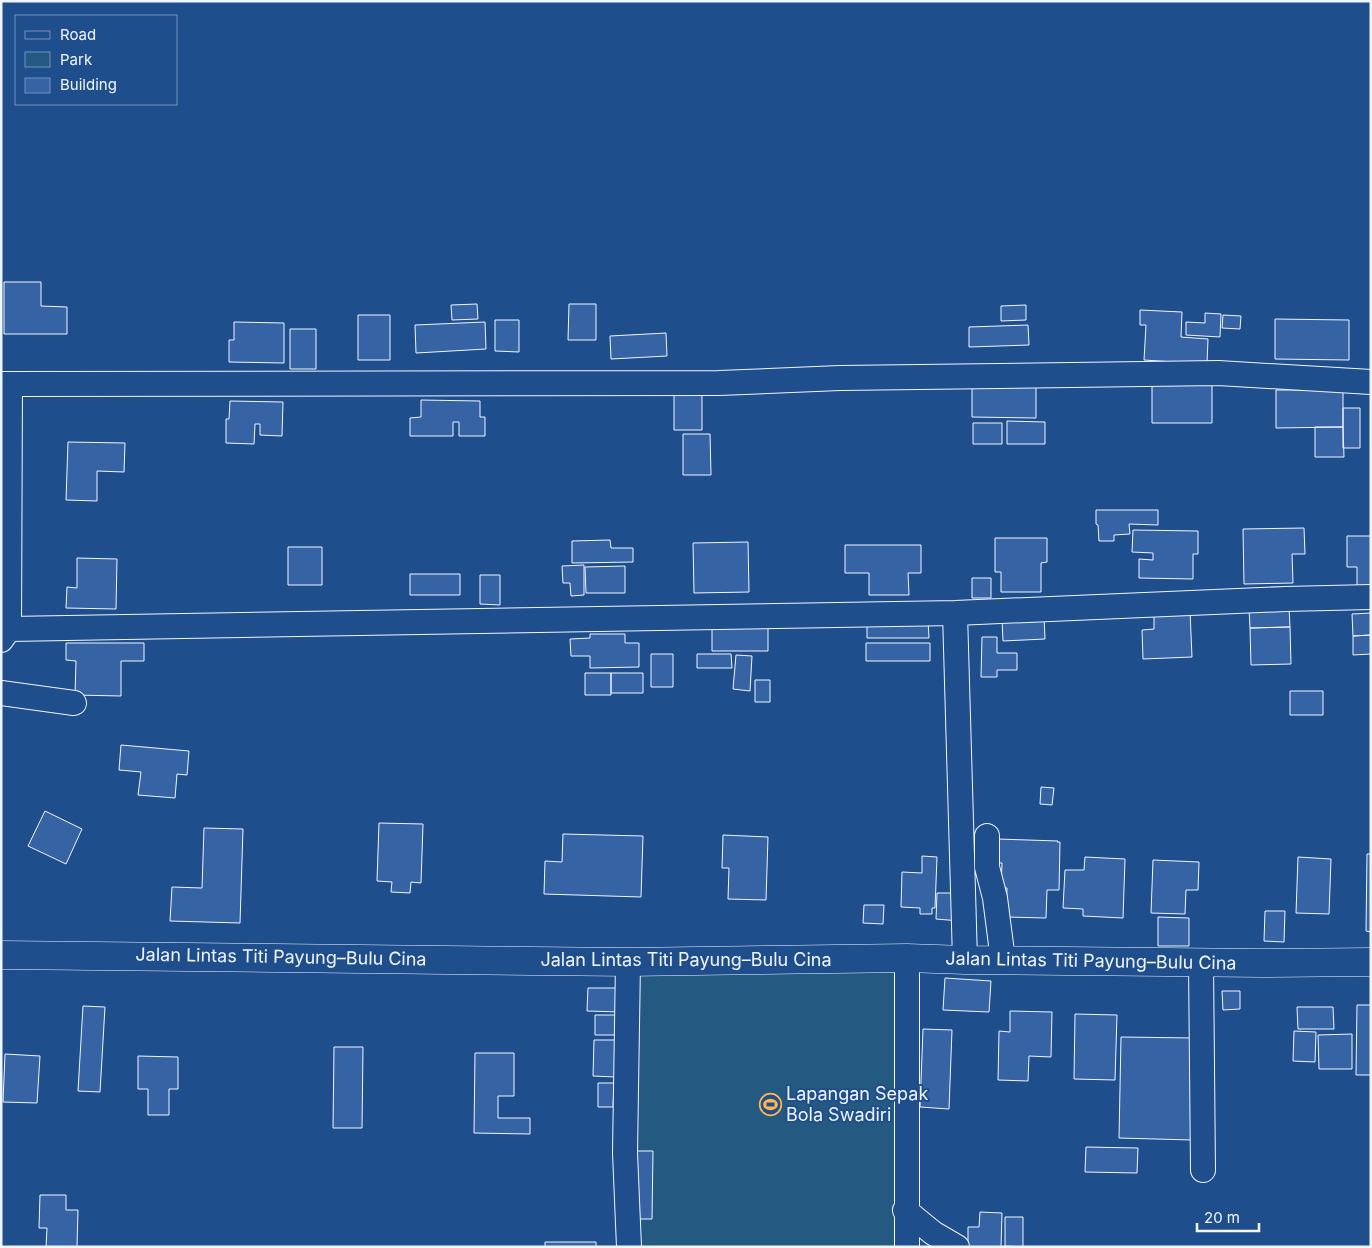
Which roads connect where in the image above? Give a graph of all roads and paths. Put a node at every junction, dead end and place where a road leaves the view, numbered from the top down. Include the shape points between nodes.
1 (1371, 382) edge
2 (6, 384) edge
3 (1371, 597) edge
4 (955, 613) junction
5 (5, 635) edge
6 (1, 693) edge
7 (74, 703) dead end
8 (987, 836) dead end
9 (1, 955) edge
10 (907, 958) junction
11 (965, 960) junction
12 (1003, 960) junction
13 (628, 962) junction
14 (1201, 962) junction
15 (1371, 962) edge
16 (1203, 1170) dead end
17 (905, 1210) junction
18 (629, 1247) edge
19 (906, 1247) edge
20 (957, 1247) edge

1 - 2 street via 1218,374 840,378 709,383
2 - 5 street
3 - 4 street
4 - 5 street
4 - 11 street
6 - 7 street
8 - 12 street via 987,867
9 - 13 main road, Jalan Lintas Titi Payung–Bulu Cina
10 - 11 main road, Jalan Lintas Titi Payung–Bulu Cina
10 - 13 main road, Jalan Lintas Titi Payung–Bulu Cina
10 - 17 street
11 - 12 main road, Jalan Lintas Titi Payung–Bulu Cina
12 - 14 main road, Jalan Lintas Titi Payung–Bulu Cina
13 - 18 street via 625,1153
14 - 15 main road, Jalan Lintas Titi Payung–Bulu Cina
14 - 16 street
17 - 19 street
17 - 20 street via 933,1233

